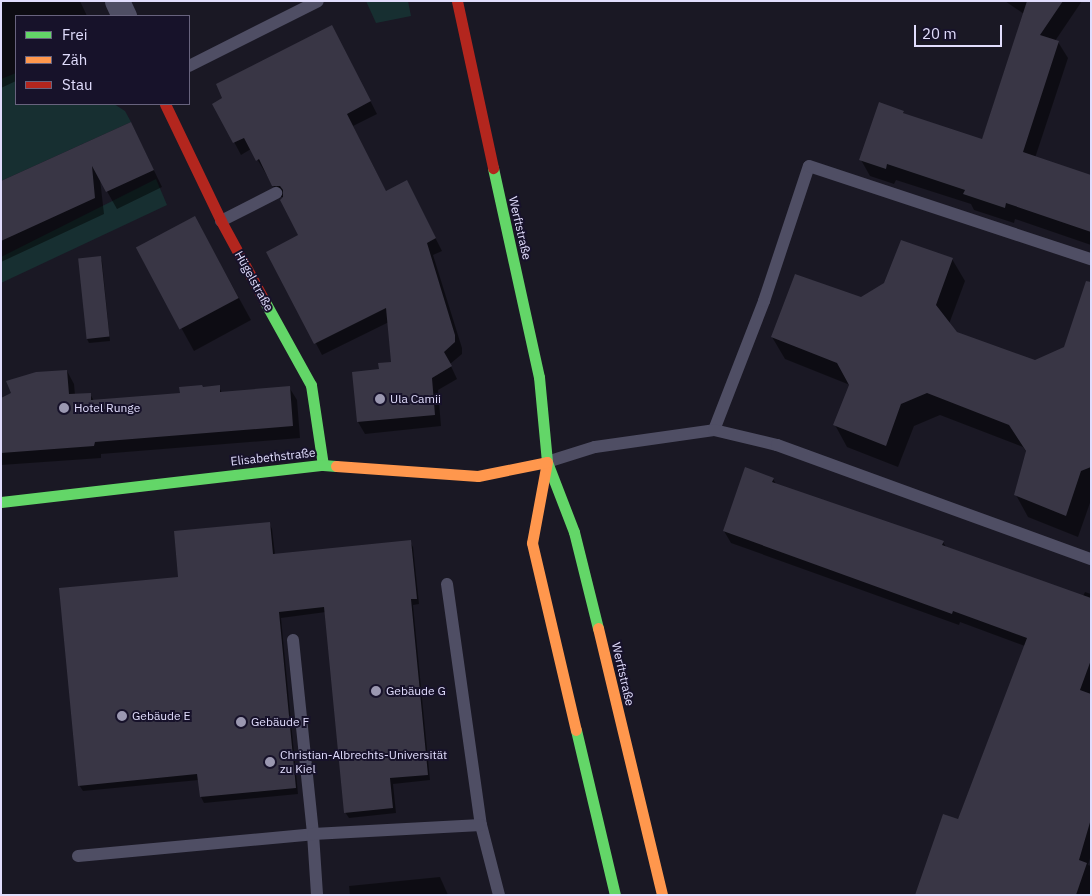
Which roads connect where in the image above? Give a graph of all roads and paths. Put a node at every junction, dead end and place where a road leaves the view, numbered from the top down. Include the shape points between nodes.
1 (117, 1) edge
2 (318, 1) edge
3 (457, 1) edge
4 (124, 15) edge
5 (190, 65) edge
6 (165, 105) edge
7 (276, 193) dead end
8 (221, 220) junction
9 (1091, 259) edge
10 (714, 430) junction
11 (547, 462) junction
12 (322, 465) junction
13 (1, 502) edge
14 (1091, 559) edge
15 (447, 584) dead end
16 (293, 640) dead end
17 (481, 825) junction
18 (314, 834) junction
19 (78, 856) dead end
20 (317, 895) edge
21 (499, 895) edge
22 (615, 895) edge
23 (662, 895) edge

1 - 4 street
2 - 5 lane
3 - 11 main road, Werftstraße via 539,378
6 - 8 main road, Hügelstraße
7 - 8 lane
8 - 12 main road, Hügelstraße via 311,385
9 - 10 lane via 809,166 764,301
10 - 11 lane via 595,447
10 - 14 lane via 777,445
11 - 12 main road, Elisabethstraße via 478,476
11 - 22 main road, Werftstraße via 532,543
11 - 23 main road, Werftstraße via 578,546
12 - 13 main road, Elisabethstraße
15 - 17 lane
16 - 18 lane
17 - 18 lane
17 - 21 lane
18 - 19 lane
18 - 20 lane

